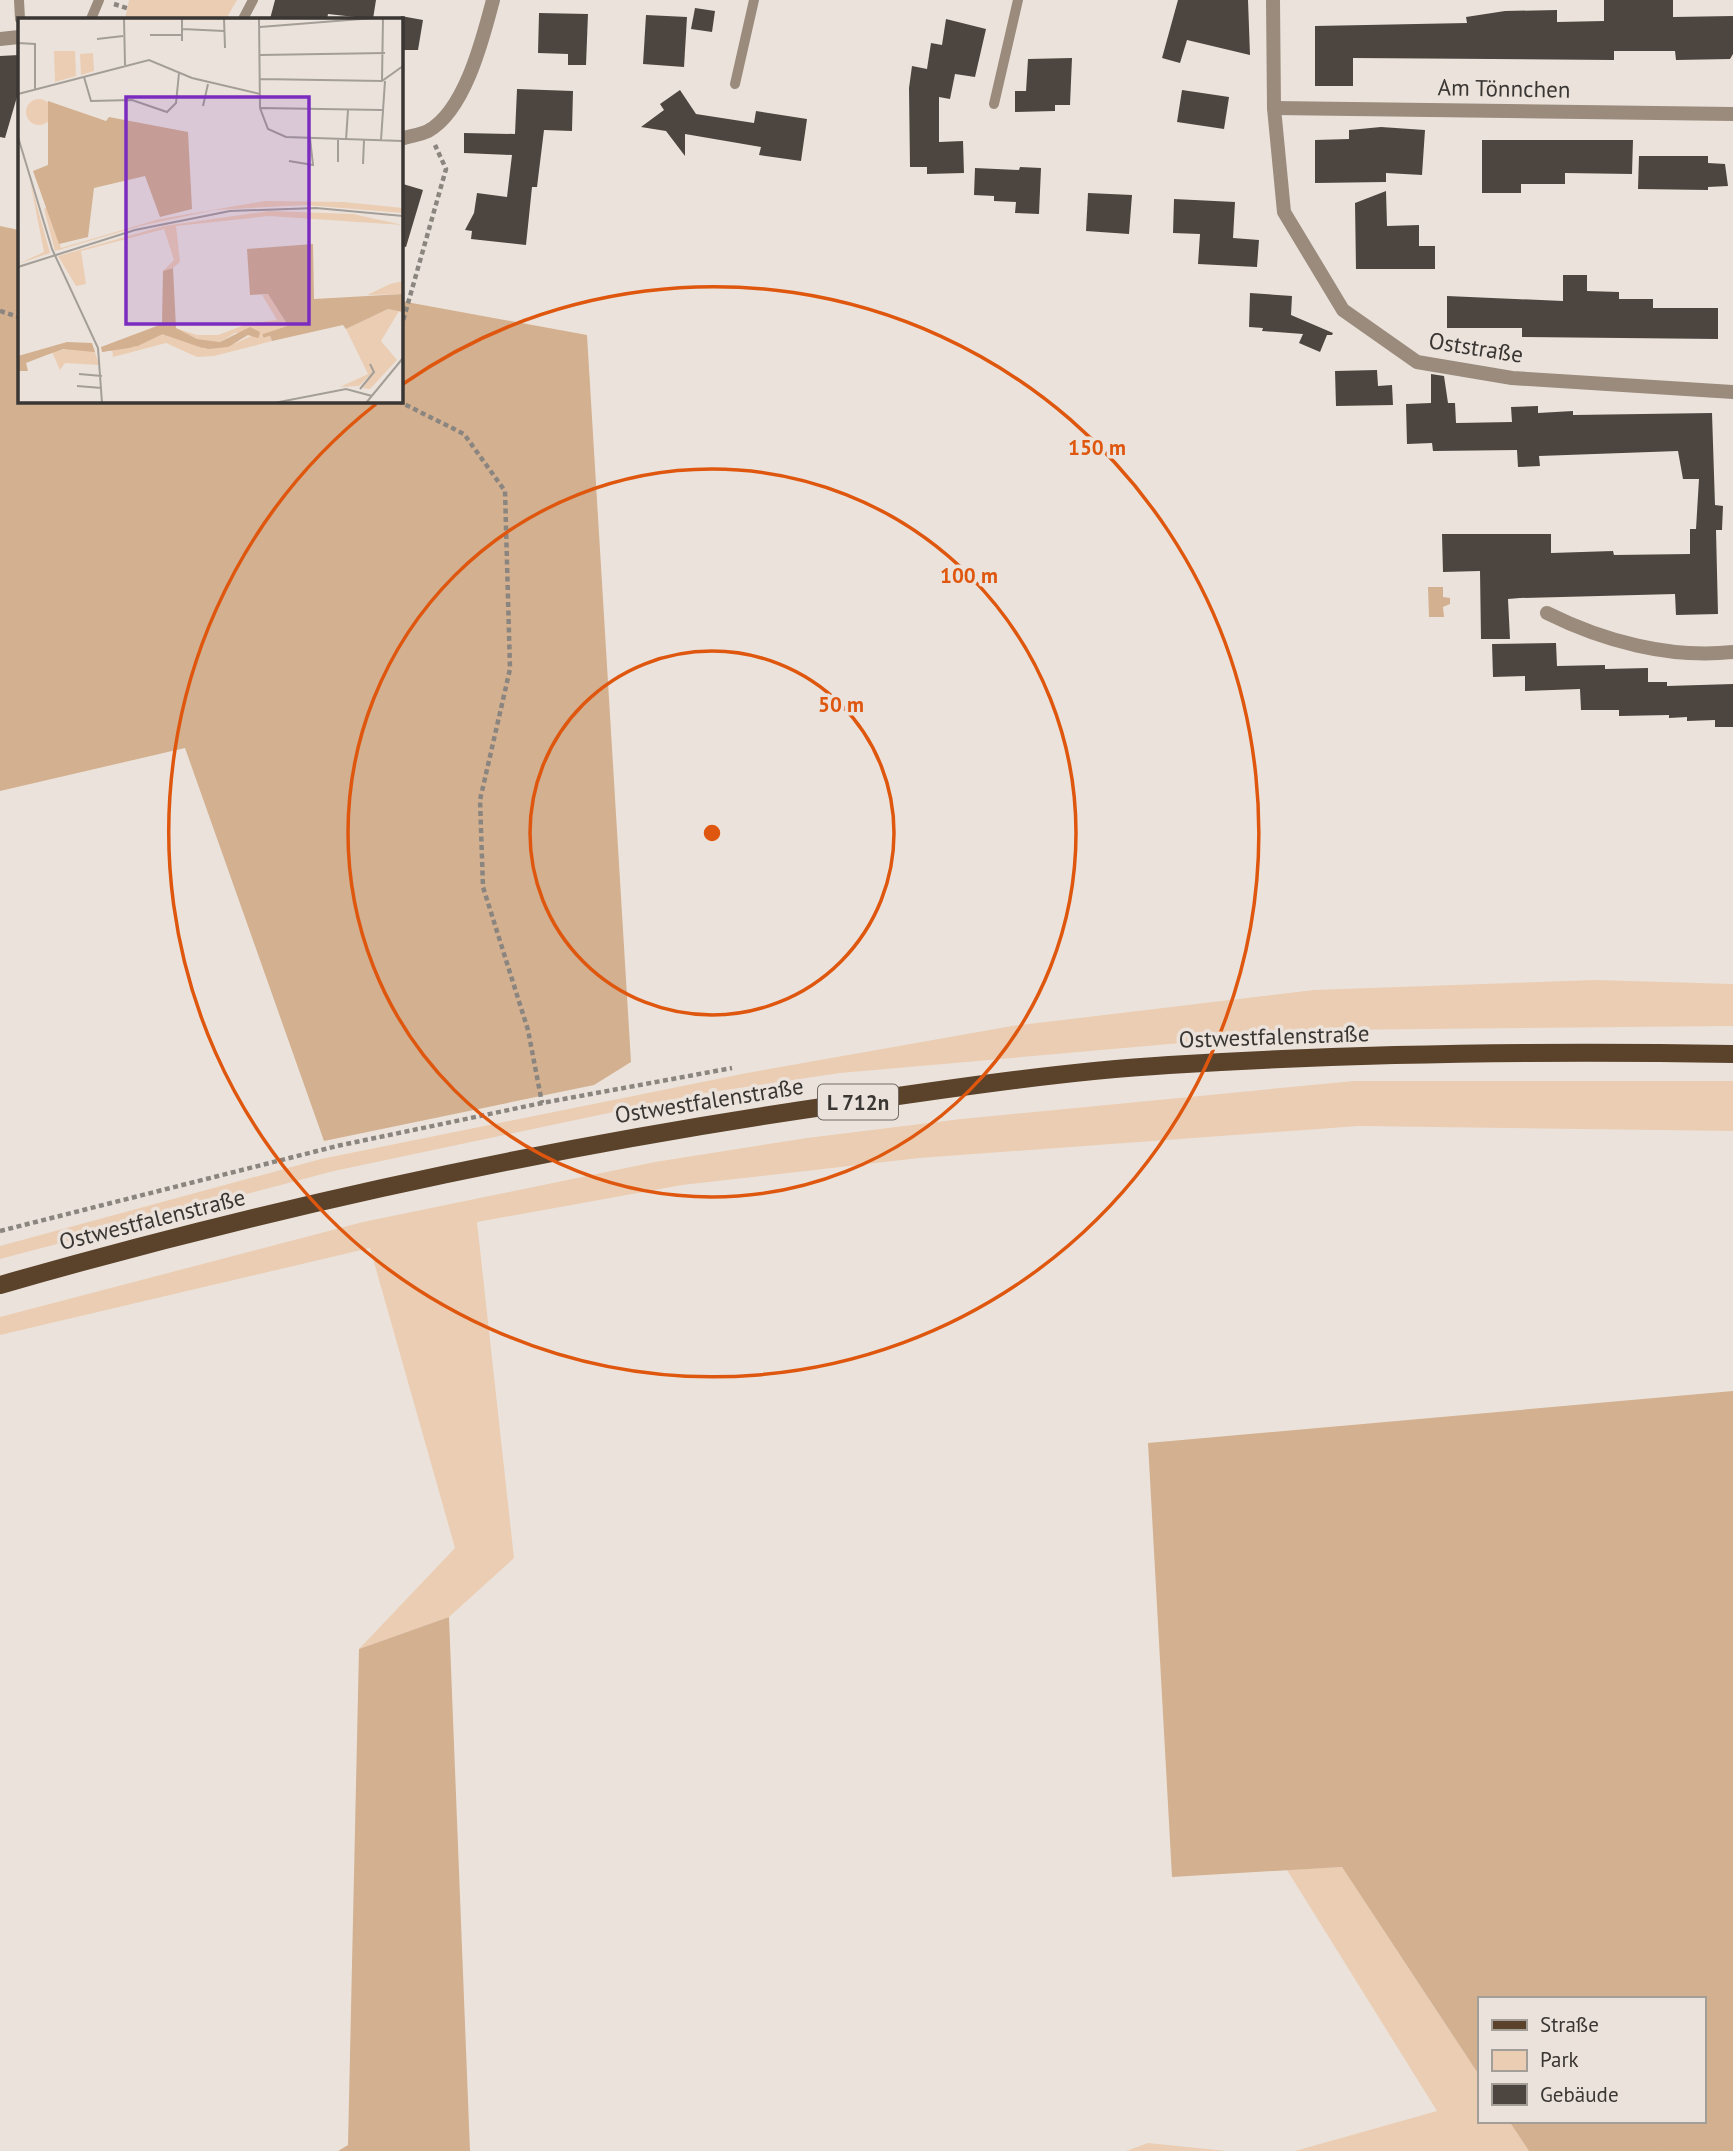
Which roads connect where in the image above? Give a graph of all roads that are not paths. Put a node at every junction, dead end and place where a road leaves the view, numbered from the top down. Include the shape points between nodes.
1 (19, 0) edge
2 (99, 0) edge
3 (253, 0) edge
4 (493, 0) edge
5 (754, 0) edge
6 (1018, 0) edge
7 (1273, 0) edge
8 (20, 18) edge
9 (91, 18) edge
10 (244, 18) edge
11 (18, 37) edge
12 (0, 39) edge
13 (735, 84) dead end
14 (994, 104) dead end
15 (1274, 108) junction
16 (1733, 114) edge
17 (402, 139) edge
18 (1733, 392) edge
19 (1547, 613) dead end
20 (1733, 652) edge
21 (1733, 1054) edge
22 (0, 1285) edge

1 - 8 lane
2 - 9 lane
3 - 10 lane
4 - 17 street via 476,63 453,106 428,131
5 - 13 lane
6 - 14 lane
7 - 15 street, Oststraße
11 - 12 street
15 - 16 street, Am Tönnchen
15 - 18 street, Oststraße via 1284,212 1343,310 1417,362 1512,378
19 - 20 street via 1580,629 1652,649
21 - 22 main road, Ostwestfalenstraße / L 712n via 1339,1057 1166,1065 982,1084 696,1125 547,1152 376,1188

